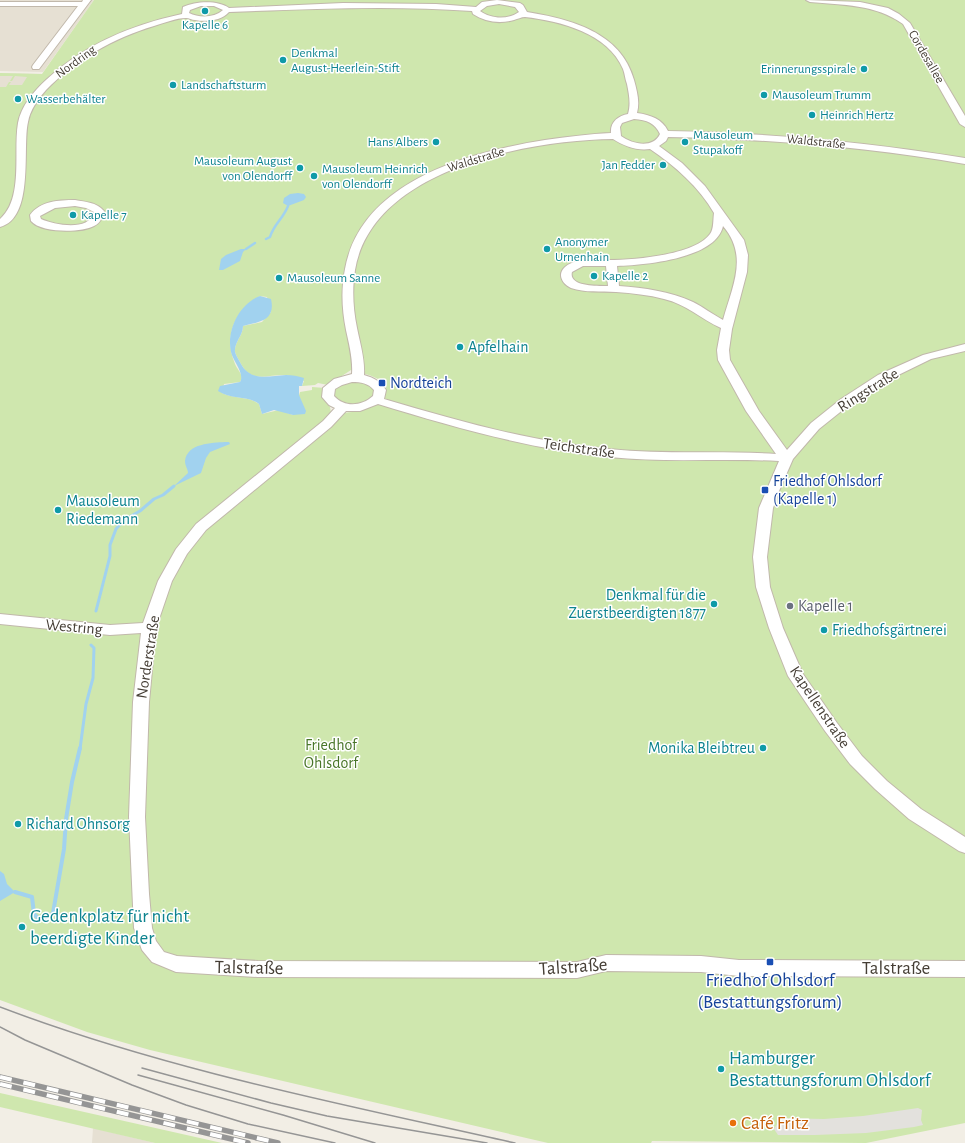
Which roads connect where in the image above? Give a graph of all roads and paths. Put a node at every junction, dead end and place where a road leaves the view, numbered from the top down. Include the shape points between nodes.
1 (1, 0) edge
2 (810, 0) edge
3 (881, 0) edge
4 (499, 1) edge
5 (85, 2) edge
6 (0, 3) edge
7 (873, 6) junction
8 (477, 9) junction
9 (227, 10) junction
10 (521, 14) junction
11 (187, 16) junction
12 (36, 67) dead end
13 (632, 116) junction
14 (965, 124) edge
15 (665, 134) junction
16 (616, 136) junction
17 (653, 146) junction
18 (965, 161) edge
19 (12, 212) junction
20 (718, 213) junction
21 (35, 215) junction
22 (0, 224) edge
23 (611, 263) junction
24 (614, 289) junction
25 (728, 326) junction
26 (965, 347) edge
27 (358, 378) junction
28 (376, 400) junction
29 (343, 407) junction
30 (787, 458) junction
31 (0, 619) edge
32 (149, 628) junction
33 (965, 846) edge
34 (158, 957) joint
35 (965, 969) edge

1 - 6 street
2 - 7 street, Cordesallee
3 - 7 street
4 - 8 street
4 - 10 street via 517,5 522,9
5 - 6 street
5 - 12 street
7 - 14 street, Cordesallee via 906,22
8 - 9 street via 429,5 343,5
8 - 10 street via 479,15 491,19 506,19
9 - 11 street, Nordring via 213,18
9 - 11 street via 217,4 199,4 186,9
10 - 13 street via 559,21 579,28 614,47 624,61 631,79 634,105
11 - 19 street, Nordring via 144,26 104,43 64,70 40,92 28,107 24,119 19,186
13 - 15 street via 644,116 657,122
13 - 16 street via 617,123 614,130
15 - 17 street via 662,140
15 - 18 street, Waldstraße via 796,139
16 - 17 street via 628,144
16 - 27 street, Waldstraße via 549,142 501,151 426,178 410,186 388,203 362,236 348,275 349,312 358,359
17 - 20 street via 690,177
19 - 21 street
19 - 22 street
20 - 23 street via 719,222 714,235 705,244 657,259
20 - 25 street via 736,235 743,263
21 - 21 street via 36,221 43,225 64,228 93,222 99,211 94,207 75,203 58,204 45,208
23 - 24 street
23 - 24 street via 577,265 568,270 566,276 570,282 582,288
24 - 25 street via 677,298 720,324
25 - 30 street via 724,360 754,413
26 - 30 street, Ringstraße via 927,357 882,378 815,426
27 - 28 street via 369,380 378,386 380,393
27 - 29 street via 338,382 330,388 328,397 331,402
28 - 29 street via 360,407
28 - 30 street, Teichstraße via 485,431 574,449 641,455
29 - 32 street, Norderstraße via 328,424 201,527 181,552 165,581
30 - 33 street, Kapellenstraße via 766,508 760,557 768,605 796,676 856,760 916,814
31 - 32 street, Westring via 110,630
32 - 34 street, Norderstraße via 140,702 137,817 143,928 148,945
34 - 35 street, Talstraße via 176,964 258,969 577,970 606,963 701,964 739,968

